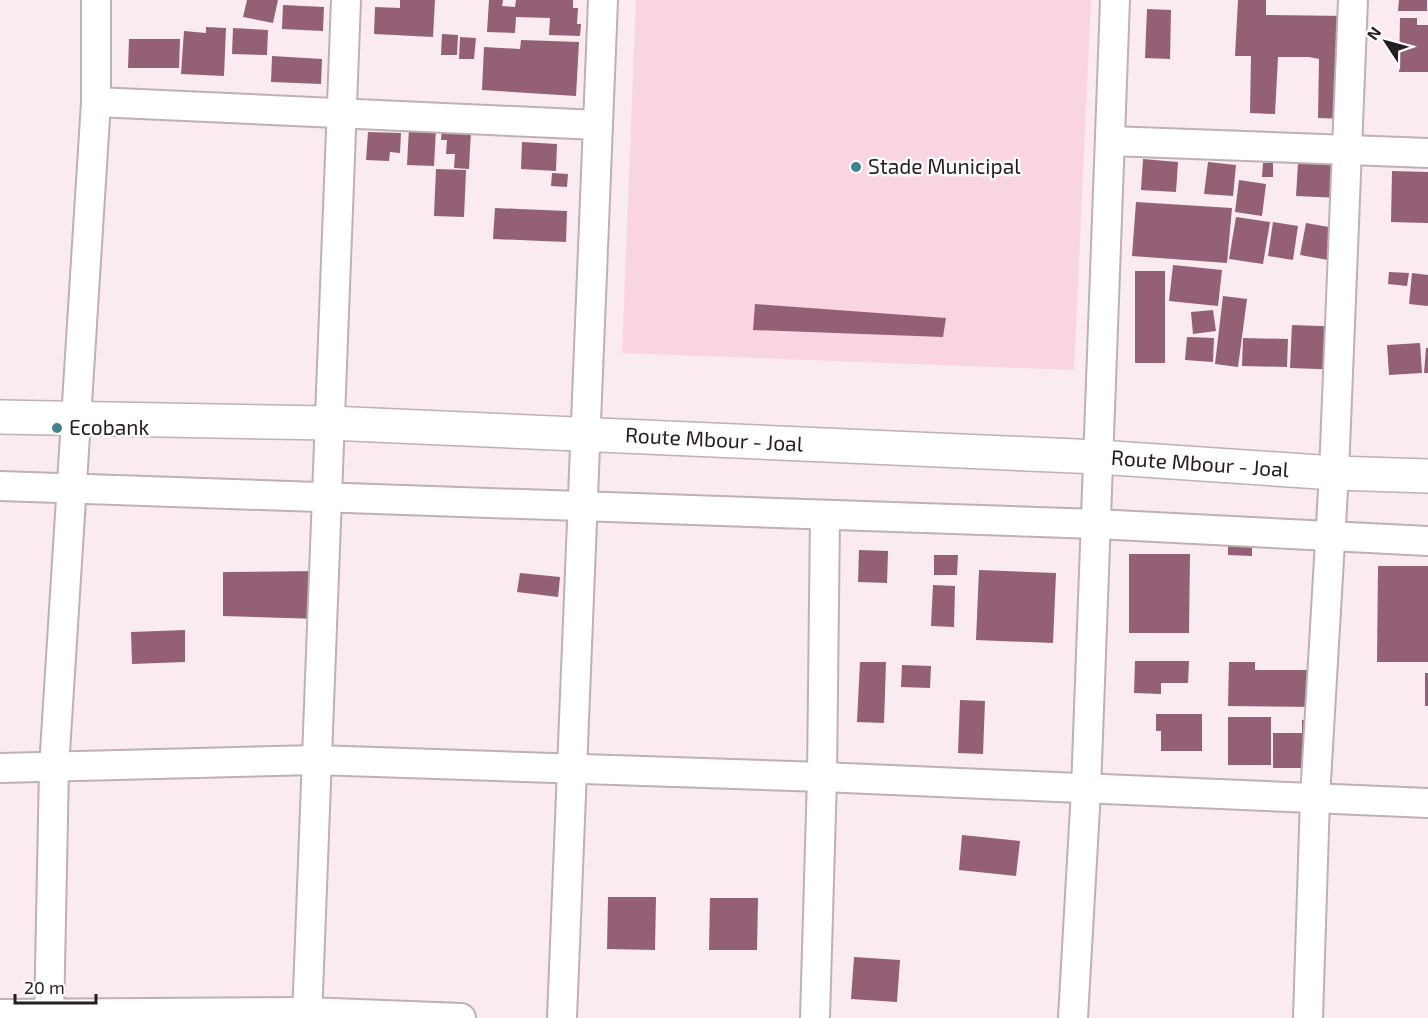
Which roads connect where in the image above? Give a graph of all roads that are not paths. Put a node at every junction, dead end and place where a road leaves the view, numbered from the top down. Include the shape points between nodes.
1 (96, 0) edge
2 (346, 0) edge
3 (603, 0) edge
4 (1115, 0) edge
5 (1353, 0) edge
6 (96, 102) junction
7 (341, 113) junction
8 (598, 125) junction
9 (1110, 141) junction
10 (1347, 150) junction
11 (1428, 153) edge
12 (0, 417) edge
13 (74, 417) junction
14 (329, 423) junction
15 (585, 435) junction
16 (1098, 457) junction
17 (1334, 473) junction
18 (1428, 476) edge
19 (0, 486) edge
20 (72, 488) junction
21 (327, 498) junction
22 (583, 506) junction
23 (825, 515) junction
24 (1096, 524) junction
25 (1330, 537) junction
26 (1428, 541) edge
27 (316, 760) junction
28 (0, 768) edge
29 (54, 768) junction
30 (572, 770) junction
31 (822, 777) junction
32 (1086, 790) junction
33 (1315, 798) junction
34 (1428, 803) edge
35 (0, 1014) edge
36 (307, 1015) edge
37 (49, 1017) edge
38 (460, 1018) edge
39 (562, 1018) edge
40 (815, 1018) edge
41 (1073, 1018) edge
42 (1308, 1018) edge

1 - 6 street
2 - 7 street
3 - 8 street
4 - 9 street
5 - 10 street
6 - 7 street
6 - 13 street
7 - 8 street
7 - 14 street
8 - 15 street
9 - 10 street
9 - 16 street
10 - 11 street
10 - 17 street
12 - 13 main road, Route Mbour - Joal
13 - 14 main road, Route Mbour - Joal
13 - 20 street
14 - 15 main road, Route Mbour - Joal
14 - 21 street
15 - 16 main road, Route Mbour - Joal
15 - 22 street
16 - 17 main road, Route Mbour - Joal
16 - 24 street
17 - 18 main road, Route Mbour - Joal
17 - 25 street
19 - 20 street
20 - 21 street
20 - 29 street
21 - 22 street
21 - 27 street
22 - 23 street
22 - 30 street
23 - 24 street
23 - 31 street
24 - 25 street
24 - 32 street
25 - 26 street
25 - 33 street
27 - 29 street
27 - 30 street
27 - 36 street
28 - 29 street
29 - 37 street
30 - 31 street
30 - 39 street
31 - 32 street
31 - 40 street
32 - 33 street
32 - 41 street
33 - 34 street
33 - 42 street
35 - 37 street
36 - 37 street
36 - 38 street

